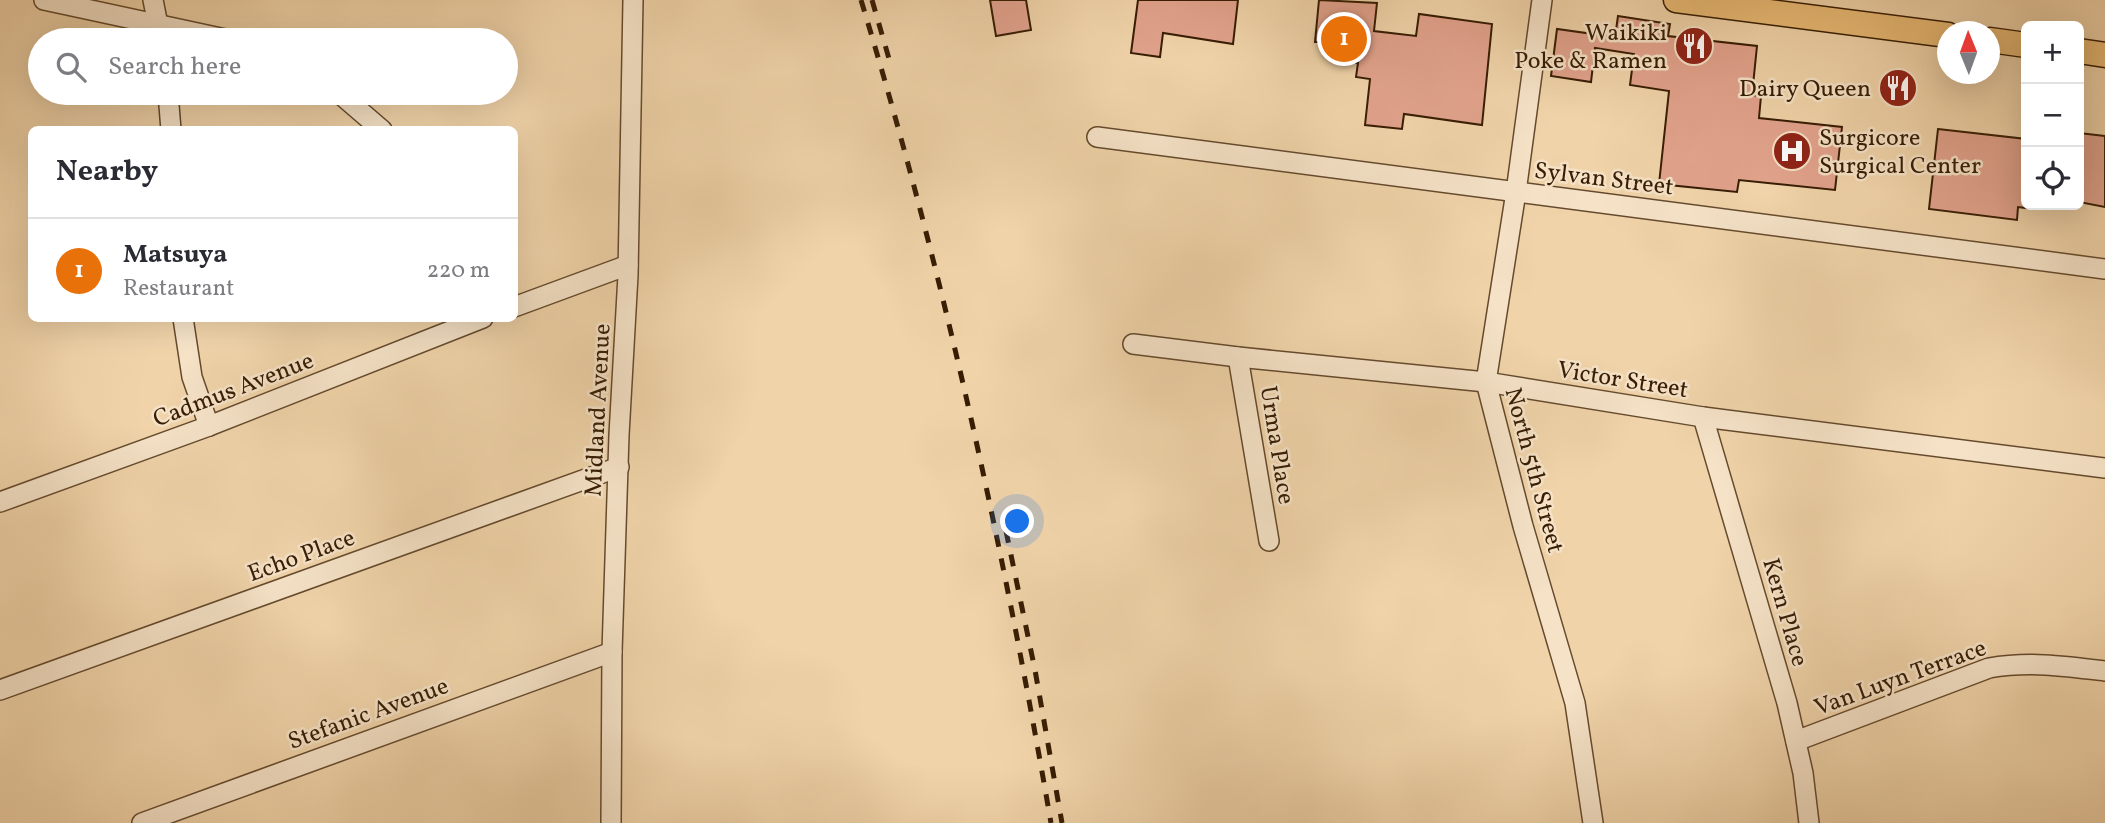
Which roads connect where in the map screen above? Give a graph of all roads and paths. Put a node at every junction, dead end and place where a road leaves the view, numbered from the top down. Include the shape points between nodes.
1 (44, 0) edge
2 (153, 0) edge
3 (633, 0) edge
4 (1542, 0) edge
5 (1676, 0) edge
6 (142, 28) edge
7 (159, 28) edge
8 (1937, 34) edge
9 (2000, 41) edge
10 (2021, 44) edge
11 (2084, 52) edge
12 (2105, 55) edge
13 (169, 105) edge
14 (353, 105) edge
15 (171, 126) edge
16 (377, 126) edge
17 (1097, 137) dead end
18 (1517, 192) junction
19 (628, 265) junction
20 (2105, 269) edge
21 (518, 306) edge
22 (184, 322) edge
23 (472, 322) edge
24 (1133, 344) dead end
25 (1238, 357) junction
26 (1486, 382) junction
27 (1703, 417) junction
28 (209, 426) junction
29 (619, 467) junction
30 (2105, 468) edge
31 (0, 502) edge
32 (1269, 541) dead end
33 (612, 652) junction
34 (2105, 671) edge
35 (0, 690) edge
36 (1796, 741) junction
37 (142, 823) edge
38 (611, 823) edge
39 (1593, 823) edge
40 (1809, 823) edge

1 - 6 street
2 - 7 street
3 - 19 street, Midland Avenue
4 - 18 street, North 5th Street
5 - 8 main road
9 - 10 main road
11 - 12 main road
13 - 15 street
14 - 16 street
17 - 18 street, Sylvan Street
18 - 20 street, Sylvan Street
18 - 26 street, North 5th Street
19 - 21 street
19 - 29 street, Midland Avenue
22 - 28 street via 192,377
23 - 28 street, Cadmus Avenue
24 - 25 street, Victor Street
25 - 26 street, Victor Street
25 - 32 street, Urma Place
26 - 27 street, Victor Street
26 - 39 street, North 5th Street via 1574,703
27 - 30 street, Victor Street
27 - 36 street, Kern Place
28 - 31 street, Cadmus Avenue
29 - 33 street, Midland Avenue
29 - 35 street, Echo Place
33 - 37 street, Stefanic Avenue
33 - 38 street, Midland Avenue
34 - 36 street, Van Luyn Terrace via 2038,663 1989,668
36 - 40 street, Kern Place

